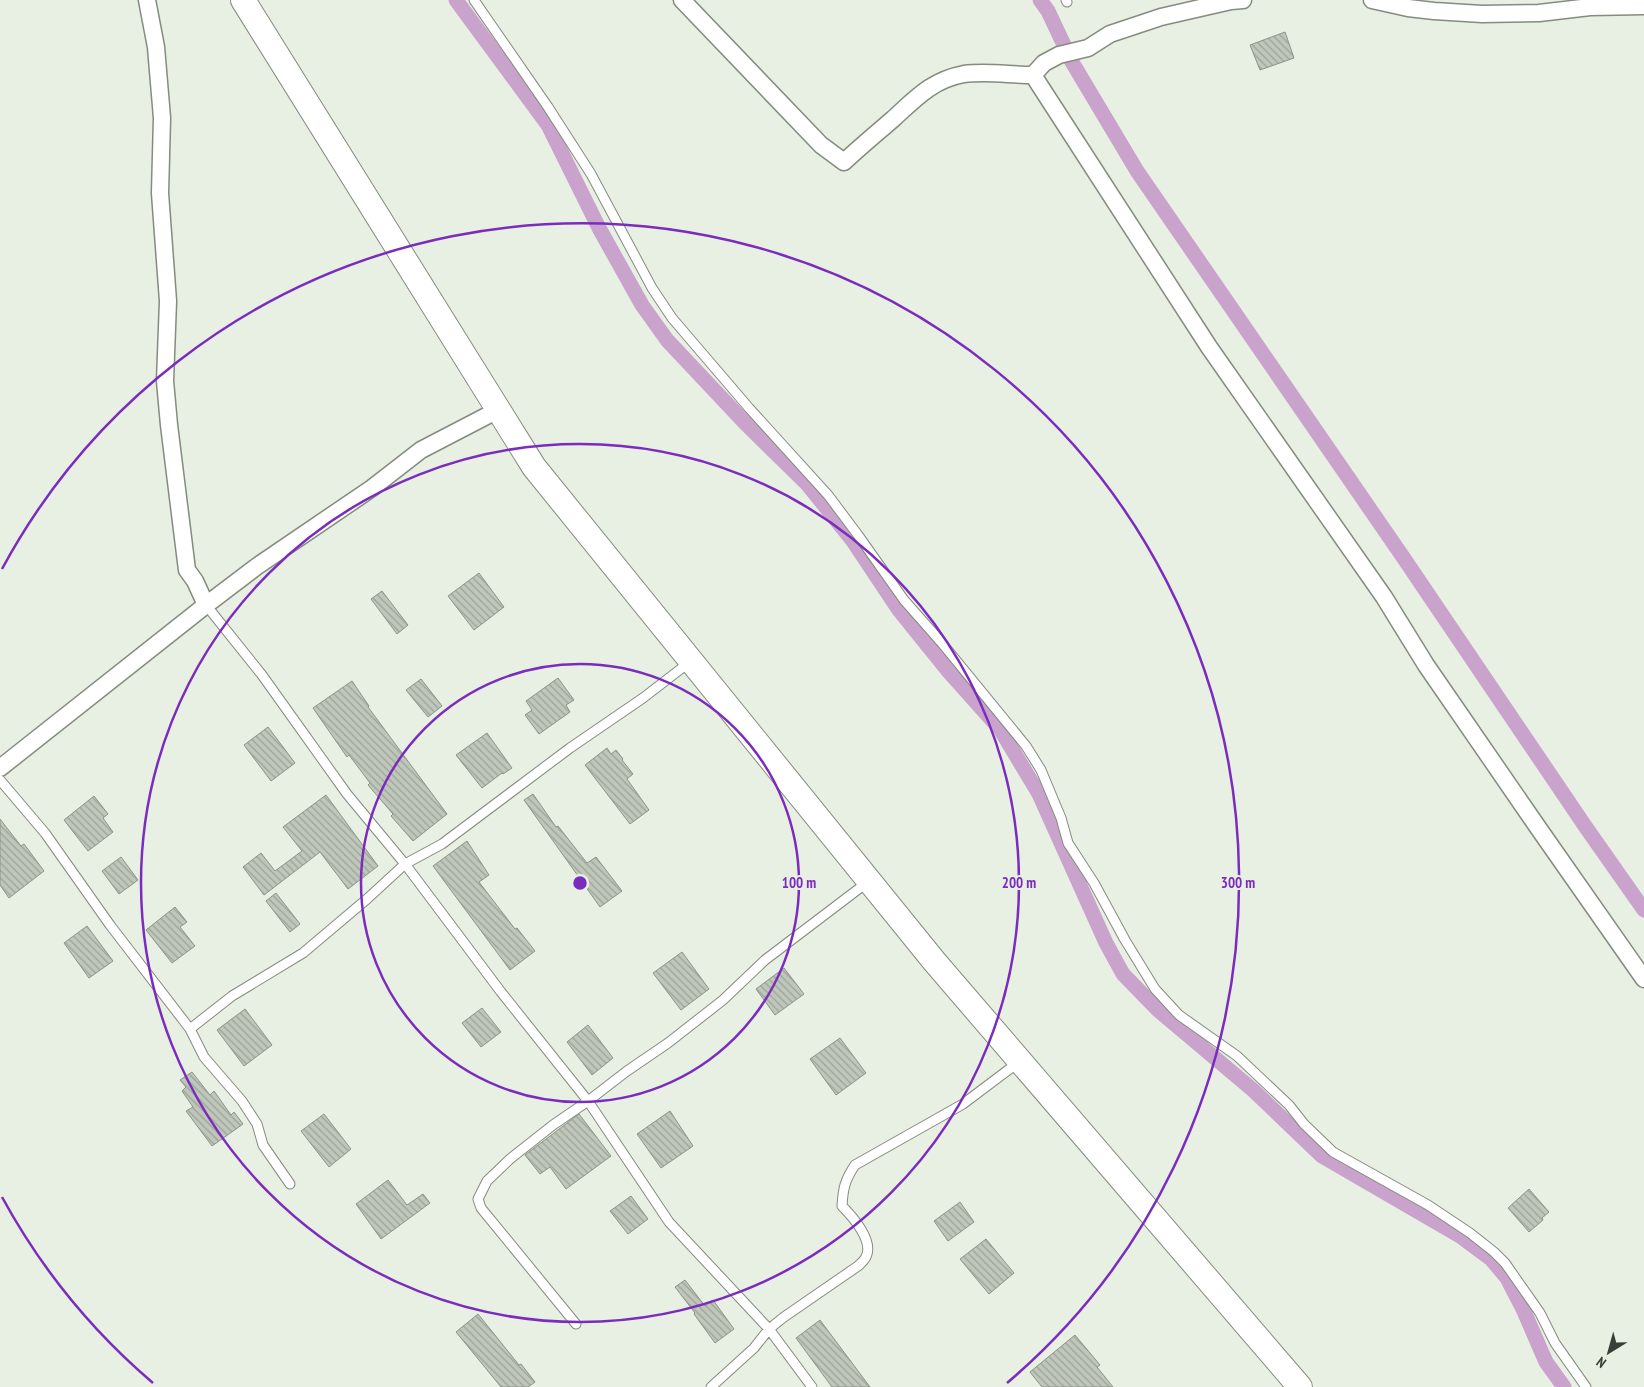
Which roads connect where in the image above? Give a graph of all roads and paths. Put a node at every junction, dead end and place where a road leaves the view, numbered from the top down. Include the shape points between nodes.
1 (147, 0) edge
2 (243, 0) edge
3 (474, 0) edge
4 (682, 0) edge
5 (1243, 0) edge
6 (1372, 0) edge
7 (1644, 6) edge
8 (1034, 76) junction
9 (498, 410) junction
10 (206, 604) junction
11 (691, 661) junction
12 (0, 768) edge
13 (0, 780) edge
14 (406, 864) junction
15 (869, 881) junction
16 (1644, 979) edge
17 (190, 1029) junction
18 (1020, 1061) junction
19 (588, 1102) junction
20 (290, 1184) dead end
21 (576, 1324) dead end
22 (769, 1329) junction
23 (711, 1387) edge
24 (812, 1387) edge
25 (1300, 1387) edge
26 (1586, 1387) edge

1 - 10 street via 156,47 162,118 160,193 167,269 169,425 187,570
2 - 9 main road
3 - 26 lane via 591,174 652,288 672,318 828,495 904,600 1026,746 1061,818 1068,843 1155,989 1179,1015 1237,1056 1333,1152 1470,1232 1494,1252 1540,1313 1555,1343
4 - 8 street via 821,145 844,162 920,93 938,83 963,74
5 - 8 street via 1161,17 1110,34 1088,48 1059,55 1044,63
6 - 7 street via 1408,8 1482,14
8 - 16 street via 1209,347
9 - 10 street via 421,450
9 - 11 main road via 534,467
10 - 12 street
10 - 14 lane via 262,675 347,794
11 - 14 lane via 442,844
11 - 15 main road
13 - 17 lane via 45,833
14 - 17 lane via 303,953 232,996
14 - 19 lane
15 - 18 main road
15 - 19 lane via 765,960 723,1000
17 - 20 lane via 204,1057 242,1101 257,1124 263,1145
18 - 22 lane via 963,1104 855,1165 846,1178 842,1206 862,1231 868,1249 866,1258
18 - 25 main road
19 - 21 lane via 495,1171 486,1181 478,1200 487,1216
19 - 22 lane via 669,1222
22 - 23 lane via 754,1348
22 - 24 lane

